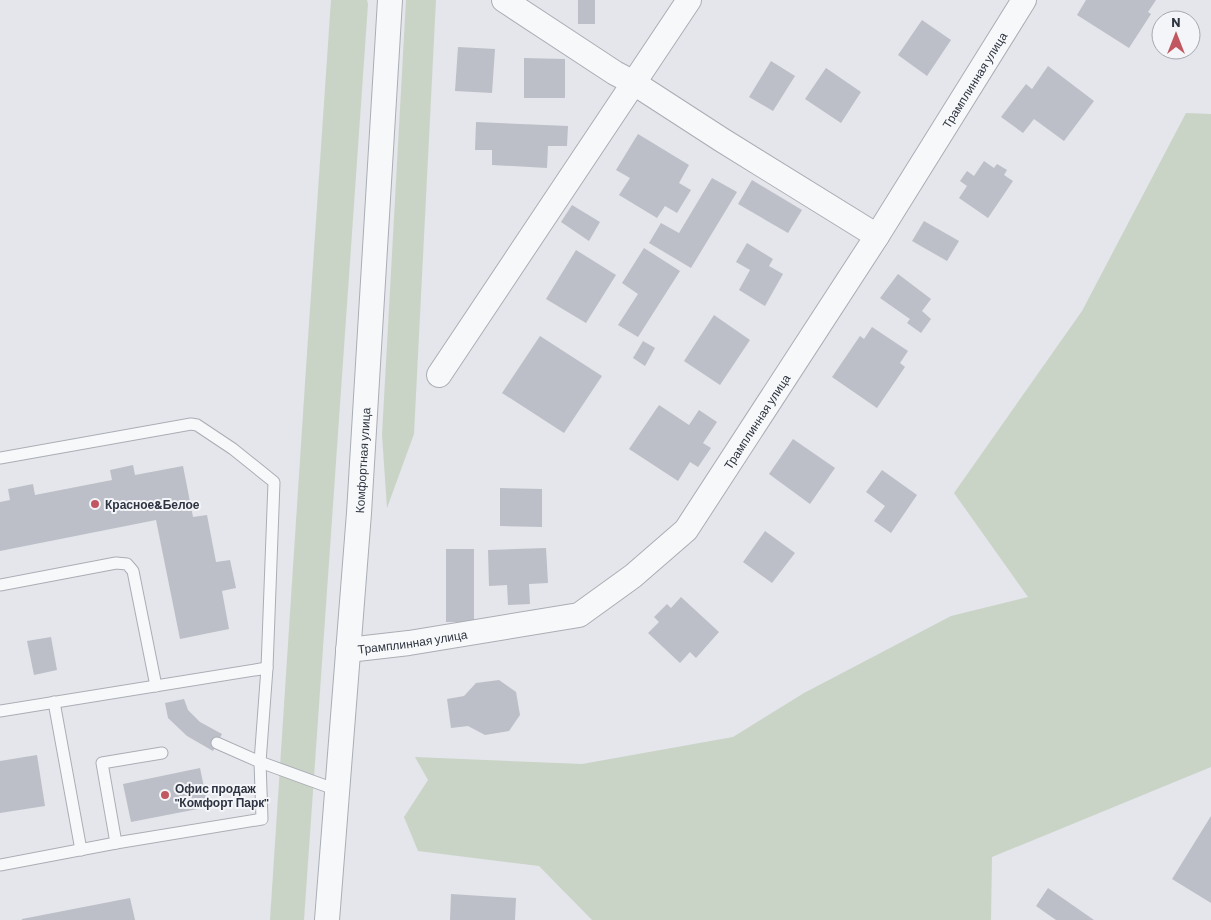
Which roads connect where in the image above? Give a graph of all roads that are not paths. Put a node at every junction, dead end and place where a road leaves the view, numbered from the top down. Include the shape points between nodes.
1 (390, 0) edge
2 (504, 0) edge
3 (689, 0) edge
4 (1024, 0) edge
5 (634, 83) junction
6 (877, 236) junction
7 (439, 375) dead end
8 (0, 458) edge
9 (0, 585) edge
10 (348, 650) junction
11 (267, 668) junction
12 (156, 686) junction
13 (54, 702) junction
14 (0, 711) edge
15 (217, 743) dead end
16 (162, 753) dead end
17 (260, 762) junction
18 (337, 790) junction
19 (116, 843) junction
20 (81, 850) junction
21 (0, 865) edge
22 (327, 920) edge

1 - 10 street, Комфортная улица
2 - 5 street
3 - 5 street
4 - 6 street, Трамплинная улица
5 - 6 street
5 - 7 street
6 - 10 street, Трамплинная улица via 686,530 633,576 579,615
8 - 11 lane via 191,424 233,448 274,482
9 - 12 lane via 116,563 127,564 132,570
10 - 18 street, Комфортная улица
11 - 12 lane
11 - 17 lane
12 - 13 lane
13 - 14 lane
13 - 20 lane
15 - 17 lane
16 - 19 lane via 102,763
17 - 18 lane
17 - 19 lane via 262,819
18 - 22 street, Комфортная улица
19 - 20 lane
20 - 21 lane

